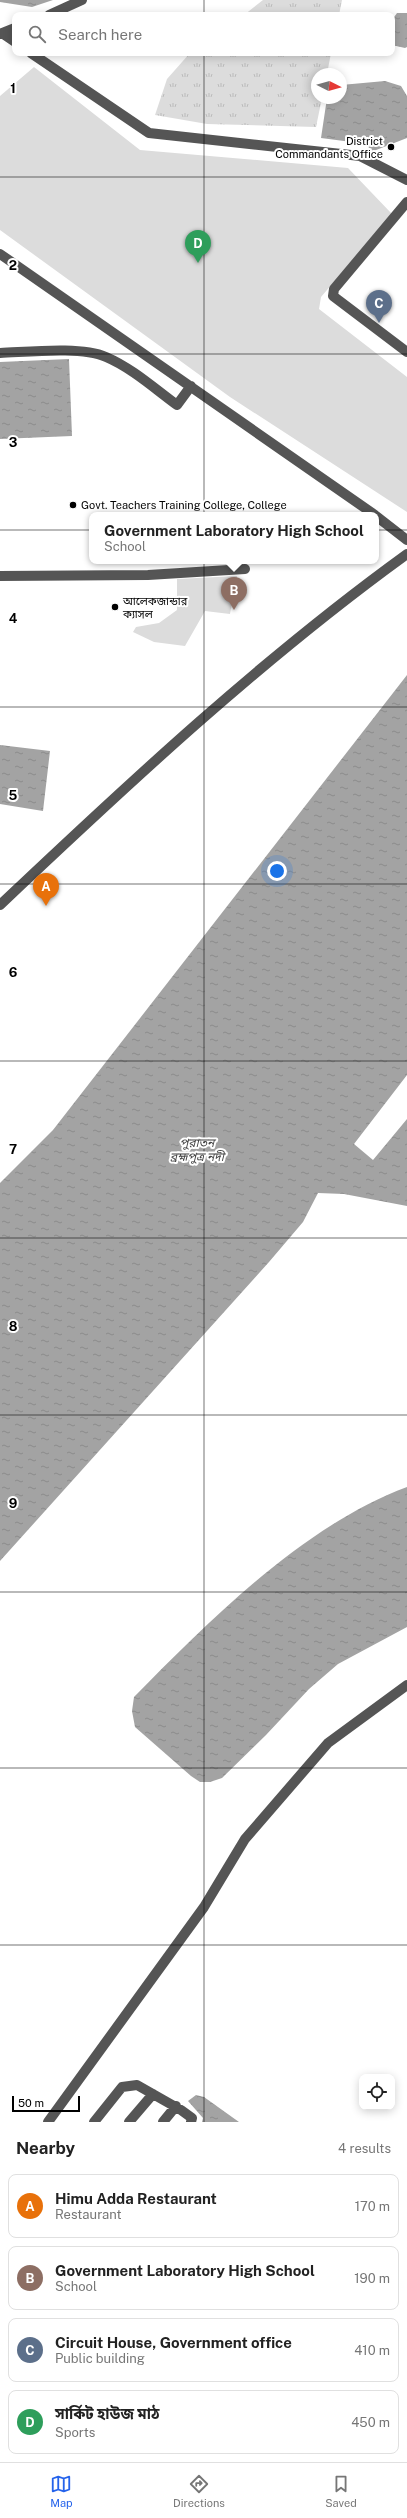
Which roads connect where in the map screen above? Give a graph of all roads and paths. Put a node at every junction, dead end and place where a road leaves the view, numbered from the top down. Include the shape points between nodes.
1 (82, 0) edge
2 (56, 12) edge
3 (12, 29) edge
4 (1, 34) edge
5 (12, 40) edge
6 (35, 56) edge
7 (407, 180) edge
8 (407, 202) edge
9 (0, 254) edge
10 (407, 352) edge
11 (0, 353) edge
12 (192, 386) junction
13 (372, 512) edge
14 (379, 517) edge
15 (407, 540) edge
16 (407, 554) edge
17 (245, 569) dead end
18 (0, 576) edge
19 (0, 905) edge
20 (407, 1685) edge
21 (153, 2094) junction
22 (176, 2106) junction
23 (48, 2122) edge
24 (94, 2122) edge
25 (129, 2122) edge
26 (163, 2122) edge
27 (191, 2122) edge

1 - 2 street
3 - 4 street
4 - 5 street
6 - 7 street via 149,133 360,156
8 - 10 street via 334,288 333,296
9 - 12 street
11 - 12 street via 49,351 90,353 106,357 177,405
12 - 13 street
14 - 15 street
16 - 19 street via 367,583 218,704
17 - 18 street via 148,574
20 - 23 street via 328,1743 246,1839 204,1908
21 - 22 street
21 - 24 street via 137,2084 122,2087
21 - 25 street
22 - 26 street
22 - 27 street via 192,2118

